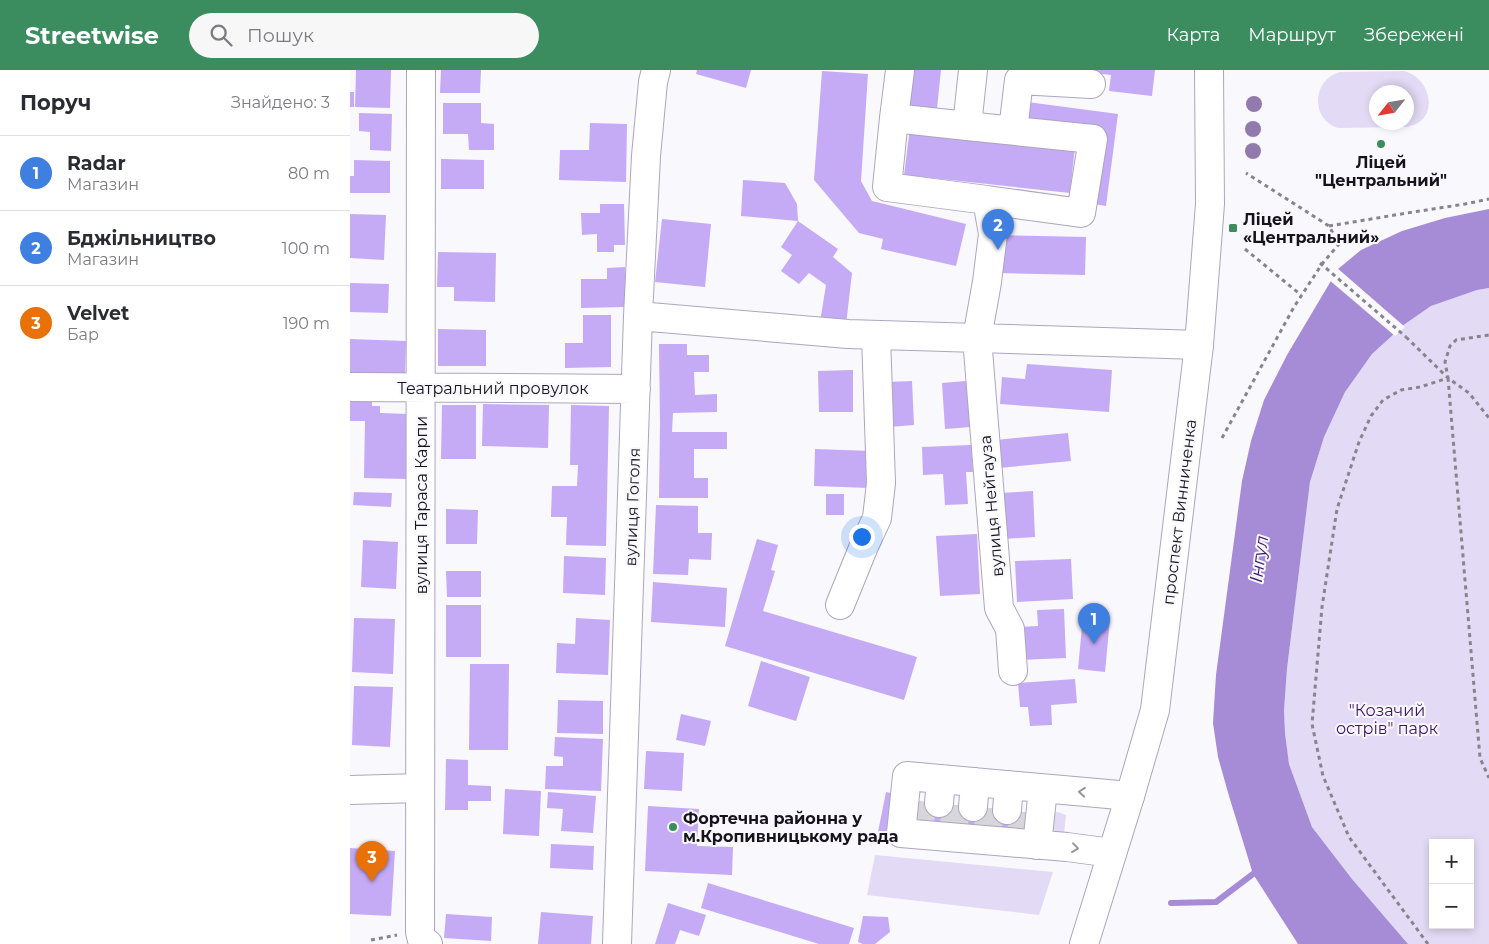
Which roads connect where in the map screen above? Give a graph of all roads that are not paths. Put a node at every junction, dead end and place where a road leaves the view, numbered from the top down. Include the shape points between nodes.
1 (421, 70) edge
2 (656, 70) edge
3 (900, 70) edge
4 (973, 70) edge
5 (1209, 70) edge
6 (1091, 84) dead end
7 (894, 118) junction
8 (967, 126) junction
9 (1012, 130) junction
10 (987, 200) junction
11 (638, 316) junction
12 (876, 335) junction
13 (977, 338) junction
14 (1199, 345) junction
15 (350, 387) edge
16 (421, 388) junction
17 (636, 389) junction
18 (840, 605) dead end
19 (1013, 671) dead end
20 (420, 788) junction
21 (350, 790) edge
22 (1130, 796) junction
23 (1112, 853) junction
24 (417, 940) edge
25 (617, 944) edge
26 (1084, 944) edge

1 - 16 street, вулиця Тараса Карпи
2 - 11 street, вулиця Гоголя via 646,156
3 - 7 street
4 - 8 street
5 - 14 street, проспект Винниченка via 1210,204
6 - 9 street via 1018,80
7 - 8 street
7 - 10 street via 886,187
8 - 9 street
9 - 10 street via 1093,139 1081,212
10 - 13 street, вулиця Нейгауза via 993,234
11 - 12 street
11 - 17 street, вулиця Гоголя
12 - 13 street
12 - 18 street via 881,483 878,518
13 - 14 street
13 - 19 street, вулиця Нейгауза via 999,608 1010,629
14 - 22 street, проспект Винниченка via 1155,710
15 - 16 street, Театральний провулок
16 - 17 street, Театральний провулок
16 - 20 street, вулиця Тараса Карпи
17 - 25 street, вулиця Гоголя
20 - 21 street
20 - 24 street, вулиця Тараса Карпи via 420,932
22 - 23 street, проспект Винниченка
22 -> 23 street via 977,814
23 - 26 street, проспект Винниченка

